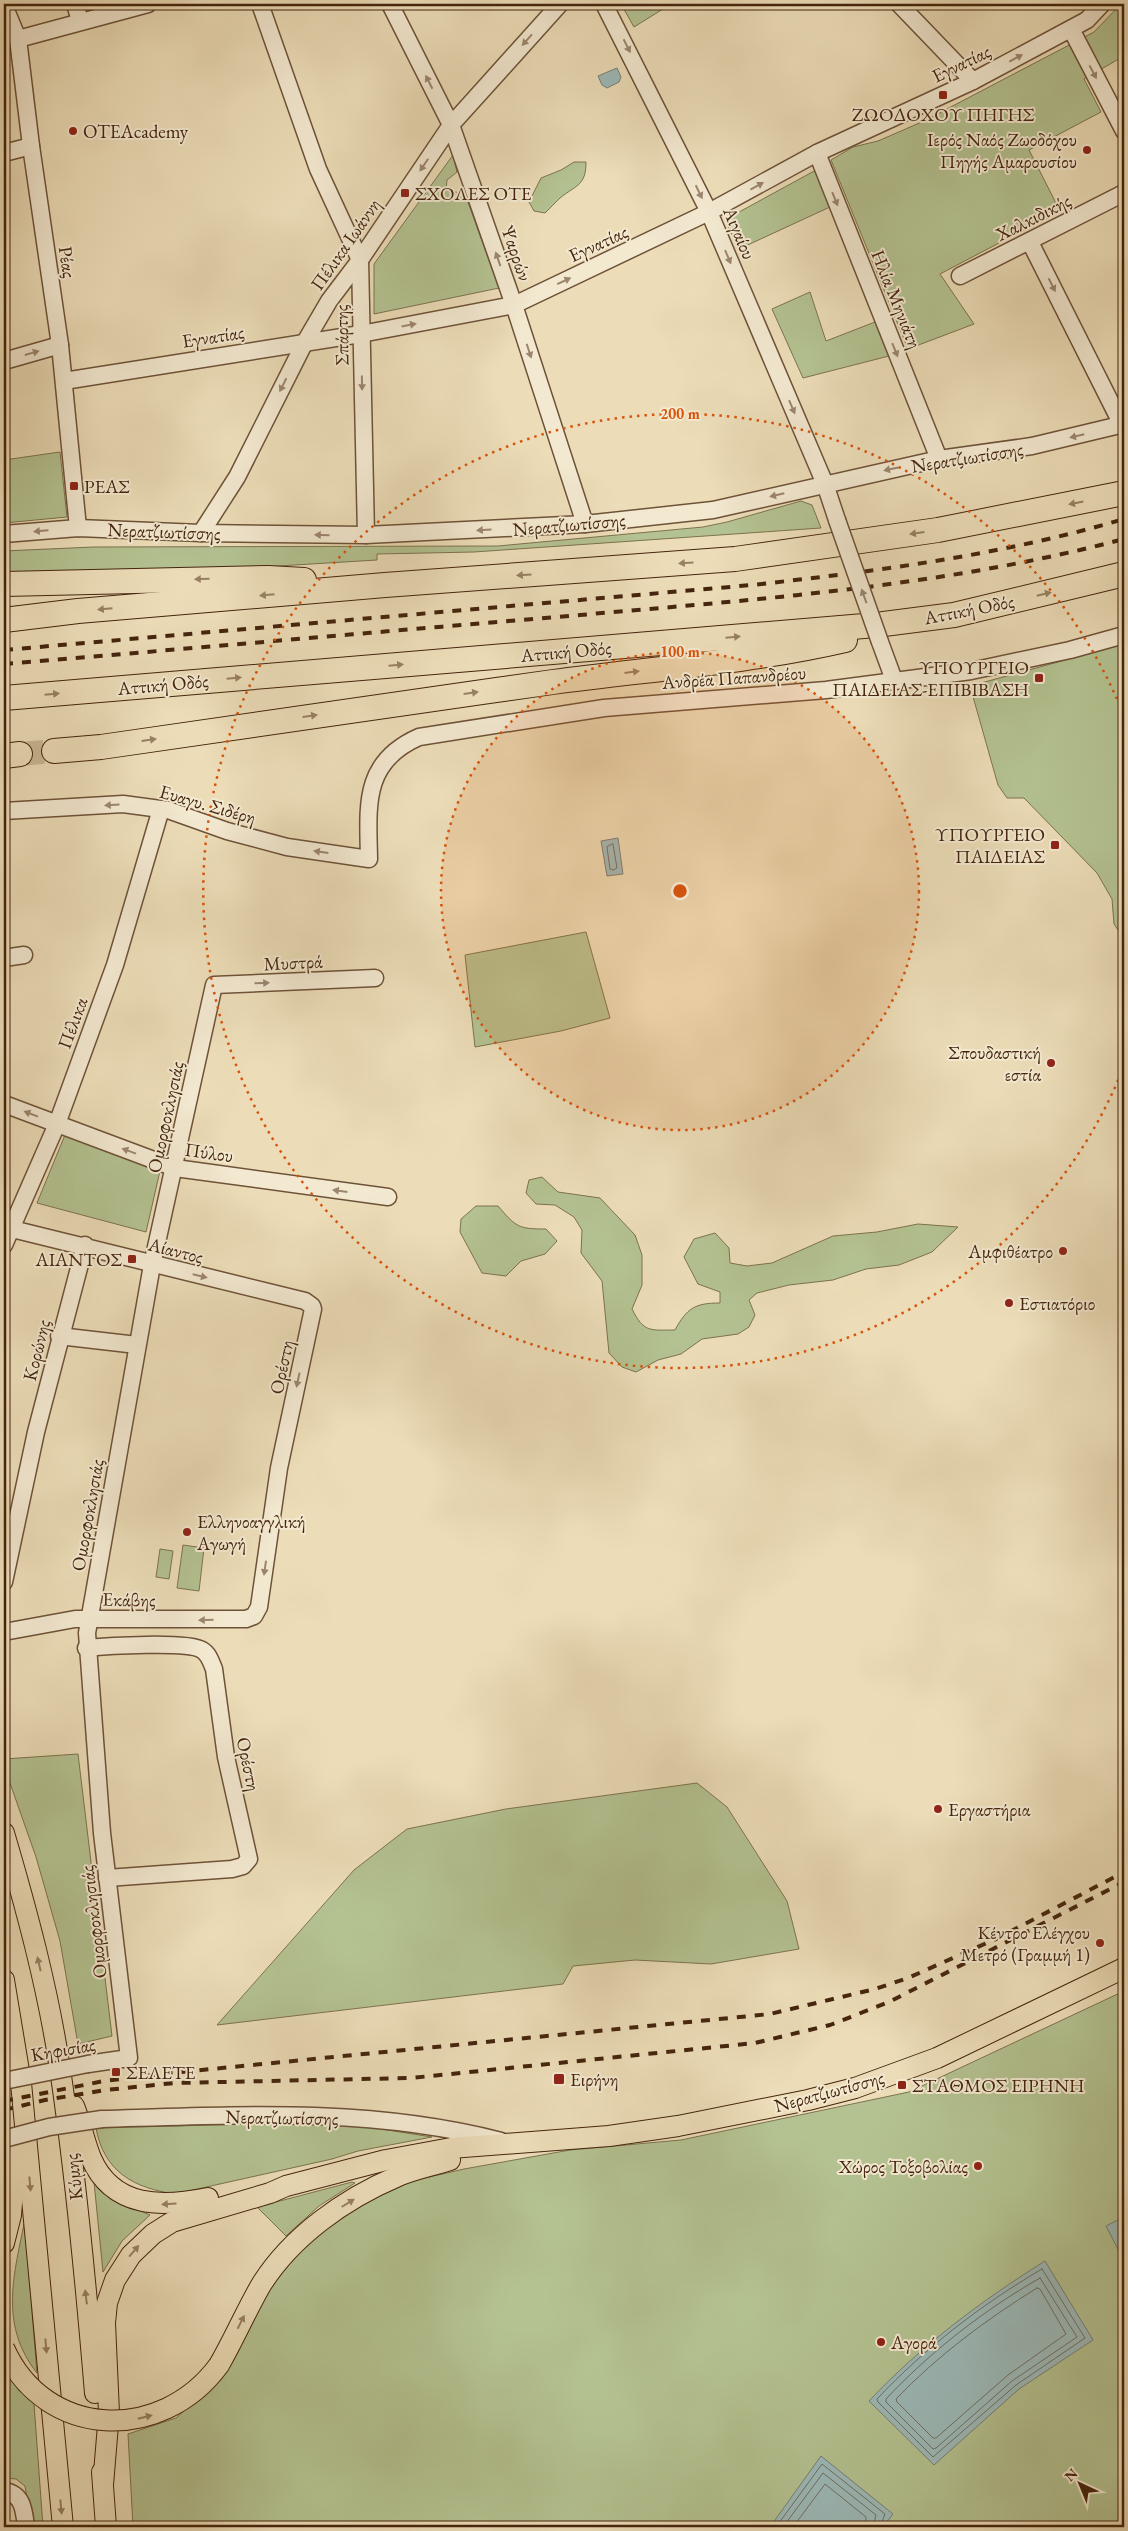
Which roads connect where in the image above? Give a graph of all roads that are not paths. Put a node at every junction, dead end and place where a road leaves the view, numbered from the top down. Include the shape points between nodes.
1 (76, 4) edge
2 (148, 4) edge
3 (260, 4) edge
4 (390, 4) edge
5 (560, 4) edge
6 (604, 4) edge
7 (899, 4) edge
8 (1102, 4) edge
9 (4, 5) edge
10 (80, 21) junction
11 (1070, 29) junction
12 (18, 39) junction
13 (973, 81) junction
14 (451, 126) junction
15 (1124, 131) edge
16 (30, 146) junction
17 (4, 153) edge
18 (817, 153) junction
19 (1124, 193) edge
20 (709, 212) junction
21 (1030, 242) junction
22 (360, 260) junction
23 (960, 276) dead end
24 (514, 305) junction
25 (361, 334) junction
26 (305, 342) junction
27 (60, 345) junction
28 (4, 362) edge
29 (64, 381) junction
30 (1123, 424) edge
31 (939, 459) junction
32 (825, 484) junction
33 (1124, 493) edge
34 (585, 524) junction
35 (78, 528) junction
36 (4, 534) edge
37 (201, 534) junction
38 (366, 535) junction
39 (1124, 574) edge
40 (4, 584) edge
41 (385, 586) junction
42 (4, 620) edge
43 (878, 634) junction
44 (1124, 635) edge
45 (894, 680) junction
46 (4, 698) edge
47 (54, 751) tunnel mouth
48 (161, 809) junction
49 (4, 812) edge
50 (369, 859) joint
51 (24, 955) dead end
52 (4, 958) edge
53 (375, 978) dead end
54 (214, 985) joint
55 (4, 1104) edge
56 (57, 1124) junction
57 (175, 1168) junction
58 (388, 1197) dead end
59 (8, 1227) edge
60 (4, 1245) edge
61 (85, 1245) junction
62 (152, 1265) junction
63 (308, 1332) joint
64 (60, 1336) junction
65 (137, 1346) junction
66 (4, 1582) edge
67 (254, 1616) joint
68 (90, 1618) junction
69 (4, 1632) edge
70 (86, 1648) junction
71 (4, 1834) edge
72 (107, 1878) junction
73 (1124, 1968) edge
74 (4, 1980) edge
75 (129, 2058) joint
76 (60, 2069) junction
77 (12, 2082) edge
78 (4, 2139) edge
79 (513, 2144) junction
80 (489, 2146) junction
81 (286, 2186) junction
82 (4, 2243) edge
83 (4, 2348) edge
84 (103, 2485) junction
85 (4, 2491) edge
86 (26, 2527) edge
87 (63, 2527) edge
88 (106, 2527) edge

1 - 10 street
2 - 10 street
3 - 22 street, Σπάρτης via 318,169
14 -> 4 street, Ψαρρών
5 -> 14 street, Πέλικα Ιωάννη
6 -> 20 street, Αιγαίου
7 - 13 street
8 - 11 street, Εγνατίας via 1090,18
9 - 12 street, Ρέας
10 - 12 street
13 -> 11 street, Εγνατίας
11 -> 15 street
12 - 16 street, Ρέας
13 - 18 street, Εγνατίας
14 -> 22 street, Πέλικα Ιωάννη
24 -> 14 street, Ψαρρών
16 - 17 street
16 - 27 street, Ρέας
20 -> 18 street, Εγνατίας
18 -> 31 street, Ηλία Μηνιάτη
19 - 21 street, Χαλκιδικής
24 -> 20 street, Εγνατίας
20 -> 32 street, Αιγαίου
21 - 23 street, Χαλκιδικής
21 -> 30 street
22 - 25 street, Σπάρτης
22 - 26 street, Πέλικα Ιωάννη via 329,301
25 -> 24 street, Εγνατίας
24 -> 34 street, Ψαρρών
25 - 26 street, Εγνατίας
25 -> 38 street, Σπάρτης
26 - 29 street, Εγνατίας
26 -> 37 street, Πέλικα Ιωάννη via 237,477
28 -> 27 street
27 - 29 street, Ρέας
29 - 35 street, Ρέας
30 -> 31 street, Νερατζιωτίσσης via 1032,446
31 -> 32 street, Νερατζιωτίσσης
32 -> 34 street, Νερατζιωτίσσης via 713,510
43 -> 32 street, Αιγαίου, bridge
33 -> 41 highway via 938,530 735,559
34 -> 38 street, Νερατζιωτίσσης
35 -> 36 street, Νερατζιωτίσσης
35 - 37 street, Νερατζιωτίσσης
38 -> 37 street, Νερατζιωτίσσης
43 -> 39 highway, Αττική Οδός
41 -> 40 highway via 268,578
41 -> 42 highway
43 - 45 street, Αιγαίου
46 -> 43 highway, Αττική Οδός
47 -> 43 highway via 800,650
44 - 45 street, Ανδρέα Παπανδρέου via 971,671
45 - 50 street, Ανδρέα Παπανδρέου via 826,690 604,708 436,733 405,743 383,762 370,795
48 -> 49 street, Ευαγυ. Σιδέρη via 123,804
50 -> 48 street, Ευαγυ. Σιδέρη via 287,847
48 - 56 street, Πέλικα via 115,965
51 - 52 street
54 -> 53 street, Μυστρά
54 - 57 street, Ομορφοκλησιάς
56 -> 55 street, Πύλου
57 -> 56 street, Πύλου
56 - 59 street, Πέλικα
58 -> 57 street, Πύλου
57 - 62 street, Ομορφοκλησιάς
59 - 60 street, Πέλικα
59 - 61 street, Αίαντος
61 - 62 street, Αίαντος
61 - 64 street, Κορώνης
62 -> 63 street, Αίαντος via 305,1301 313,1310
62 - 65 street, Ομορφοκλησιάς
63 -> 67 street, Ορέστη via 279,1468 259,1607
64 - 65 street
64 - 66 street, Κορώνης
65 - 68 street, Ομορφοκλησιάς
67 -> 68 street, Εκάβης via 208,1620
68 - 69 street, Εκάβης
68 - 70 street, Ομορφοκλησιάς
70 - 72 street, Ομορφοκλησιάς
70 - 72 street, Ορέστη via 116,1645 190,1647 204,1651 210,1658 226,1757 249,1859 243,1866 232,1869
76 -> 71 main road, Κύμης via 25,1904
72 - 75 street, Ομορφοκλησιάς
73 - 79 main road, Νερατζιωτίσσης via 937,2058 855,2088 678,2126
74 - 77 main road
75 - 77 street, Κηφισίας, bridge
81 -> 76 main road via 268,2185 174,2204 145,2202 121,2193 104,2178 91,2158
84 -> 76 main road, Κύμης via 87,2305
77 - 82 main road via 11,2215
77 -> 87 main road
78 - 79 street, Νερατζιωτίσσης, bridge via 49,2127 102,2119 284,2114 369,2119 470,2133
79 - 80 main road, Νερατζιωτίσσης
80 - 81 main road, Νερατζιωτίσσης via 451,2148 386,2160
83 -> 80 main road, bridge via 18,2373 37,2393 73,2413 100,2420 127,2420 167,2410 190,2396 218,2365 272,2271 322,2220 397,2176
84 -> 81 main road via 109,2413 105,2314 119,2271 144,2241 172,2222
84 - 88 main road, Κύμης
85 - 86 street via 14,2493 21,2501

